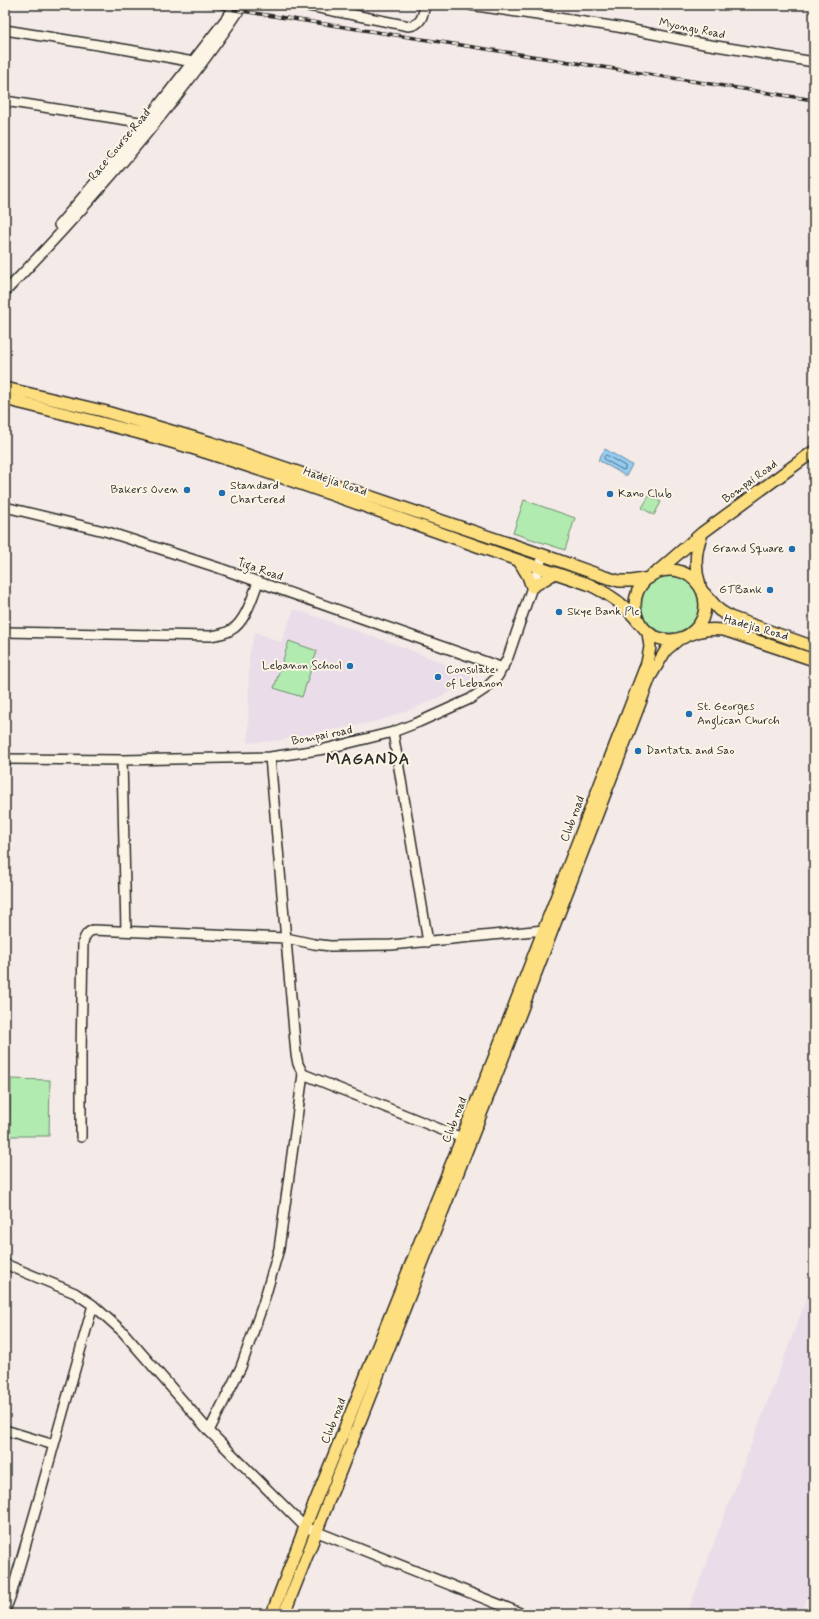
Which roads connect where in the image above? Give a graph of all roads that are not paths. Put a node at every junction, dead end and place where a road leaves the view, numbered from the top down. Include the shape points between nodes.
1 (236, 5) edge
2 (243, 5) edge
3 (304, 5) edge
4 (425, 5) edge
5 (470, 5) edge
6 (5, 30) edge
7 (193, 62) junction
8 (814, 62) edge
9 (5, 101) edge
10 (146, 123) junction
11 (5, 286) edge
12 (5, 292) edge
13 (5, 388) edge
14 (5, 399) edge
15 (814, 451) edge
16 (5, 507) edge
17 (702, 533) junction
18 (543, 555) junction
19 (519, 561) junction
20 (538, 568) junction
21 (555, 573) junction
22 (652, 576) junction
23 (258, 582) junction
24 (532, 587) junction
25 (702, 589) junction
26 (640, 624) junction
27 (5, 632) edge
28 (648, 633) junction
29 (690, 635) junction
30 (679, 639) junction
31 (814, 647) edge
32 (814, 660) edge
33 (503, 668) junction
34 (393, 732) junction
35 (270, 757) junction
36 (614, 758) junction
37 (5, 759) edge
38 (122, 760) junction
39 (126, 930) junction
40 (544, 930) junction
41 (286, 938) junction
42 (428, 942) junction
43 (303, 1074) junction
44 (468, 1133) junction
45 (81, 1137) dead end
46 (5, 1264) edge
47 (93, 1305) junction
48 (5, 1430) edge
49 (210, 1431) junction
50 (54, 1445) junction
51 (305, 1527) junction
52 (317, 1532) junction
53 (5, 1611) edge
54 (272, 1614) edge
55 (284, 1614) edge
56 (523, 1614) edge

1 - 7 street, Race Course Road
2 - 12 street, Race Course Road via 180,92 103,186
3 - 4 street via 409,26 418,24
5 - 8 street, Myongu Road via 618,27
6 - 7 street
7 - 10 street, Race Course Road
9 - 10 street
10 - 11 street, Race Course Road
13 - 18 main road, Hadejia Road via 103,411 202,440
14 - 19 main road, Hadejia Road via 194,449 308,486
15 - 17 main road, Bompai Road
16 - 23 street, Tiga Road via 108,532
17 - 22 main road, Bompai Road
17 - 25 main road via 695,560
18 - 20 street, Bompai road
18 - 22 main road, Hadejia Road via 619,580 632,581
19 - 20 main road, Hadejia Road
19 - 24 main road
20 - 21 main road, Hadejia Road
20 - 24 street, Bompai road
21 - 24 main road
21 - 26 main road, Hadejia Road via 606,593 630,611
22 - 25 main road via 667,570 680,571 691,577
22 - 26 main road via 641,585 637,594 636,609
23 - 27 street via 240,623 222,634 210,636
23 - 33 street, Tiga Road
24 - 33 street, Bompai road
25 - 29 main road via 706,601 704,616
25 - 31 main road, Hadejia Road via 719,610 730,617
26 - 28 main road
28 - 30 main road via 670,641
28 - 36 main road, Club road via 650,647 646,663
29 - 30 main road
29 - 32 main road, Hadejia Road via 701,630 724,630
30 - 36 main road via 666,650 650,678
33 - 34 street, Bompai road via 485,689 470,699
34 - 35 street, Bompai road via 325,750
34 - 42 street
35 - 38 street, Bompai road
35 - 41 street
36 - 40 main road, Club road
36 - 44 main road
37 - 38 street, Bompai road
38 - 39 street
39 - 41 street
39 - 45 street via 93,930 88,932 83,942
40 - 42 street
40 - 44 main road, Club road
41 - 42 street via 330,946
41 - 43 street via 296,1054
43 - 44 street
43 - 49 street via 279,1249 241,1368
44 - 51 main road, Club road
44 - 52 main road
46 - 47 street via 75,1293
47 - 49 street via 124,1332
47 - 50 street
48 - 50 street
49 - 51 street
50 - 53 street
51 - 52 street
51 - 54 main road, Club road
52 - 55 main road
52 - 56 street

